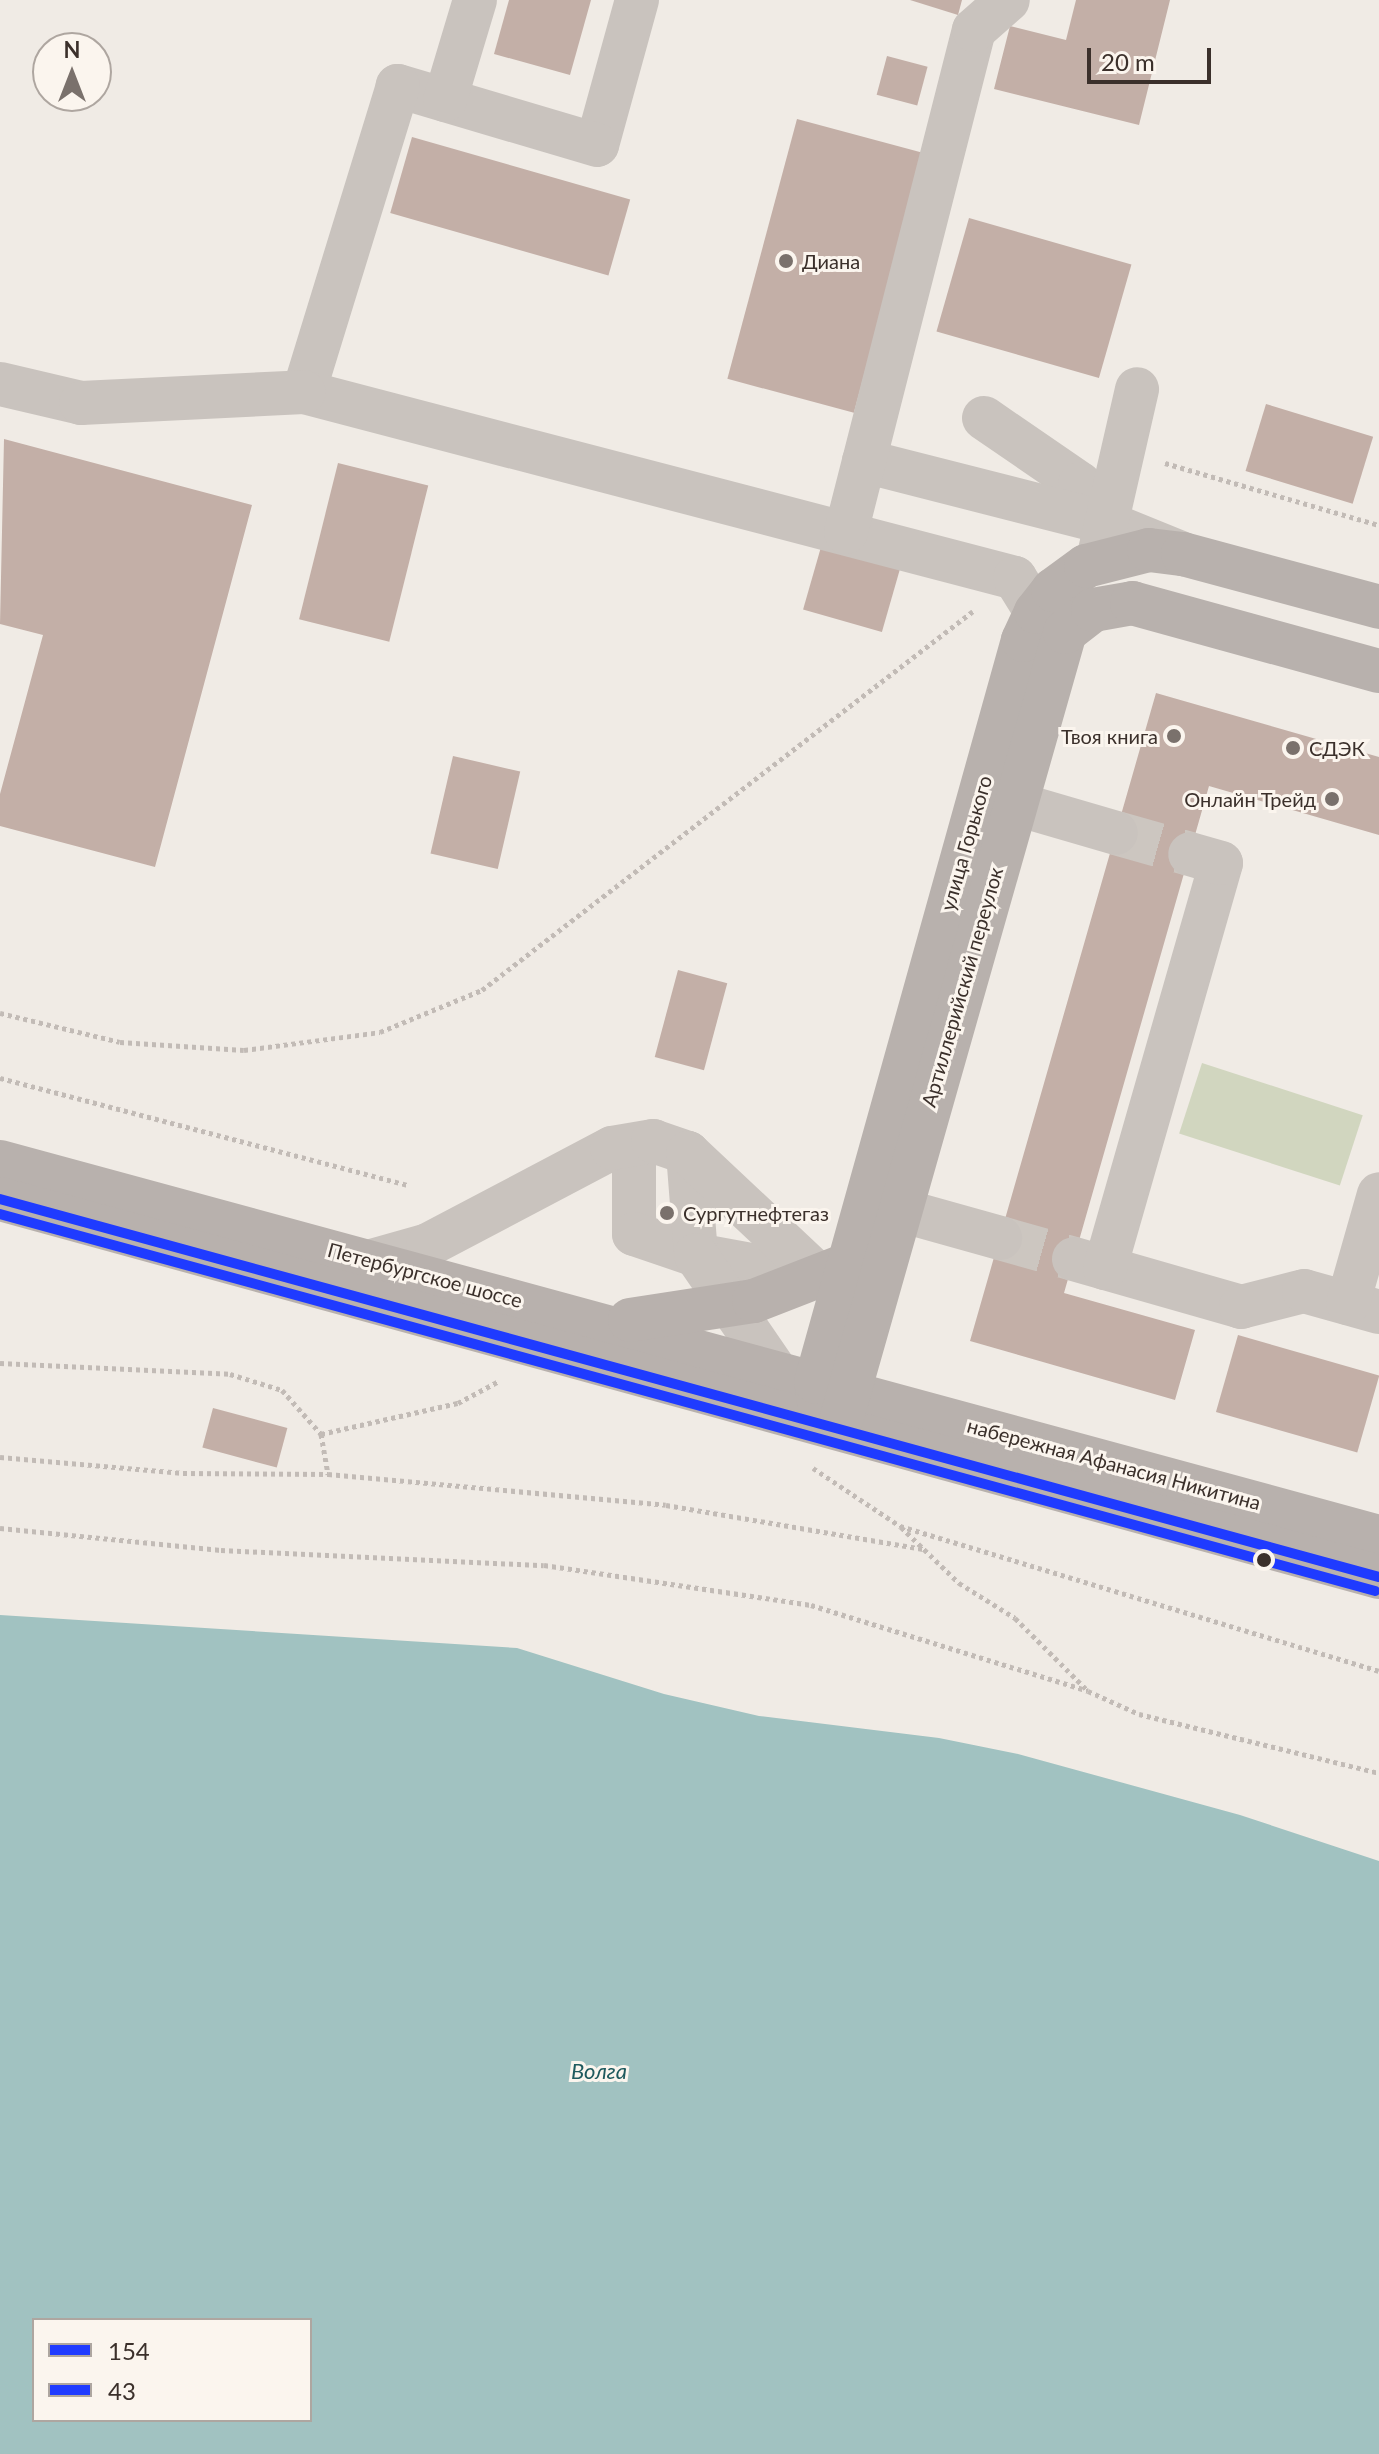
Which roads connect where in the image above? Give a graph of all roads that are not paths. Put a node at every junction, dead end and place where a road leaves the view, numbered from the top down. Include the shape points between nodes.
1 (475, 0) edge
2 (637, 0) edge
3 (1008, 0) edge
4 (445, 100) junction
5 (0, 384) edge
6 (1137, 389) dead end
7 (304, 392) junction
8 (984, 418) dead end
9 (864, 461) junction
10 (846, 532) junction
11 (1102, 541) junction
12 (1379, 607) edge
13 (1046, 615) junction
14 (1379, 671) edge
15 (1013, 803) junction
16 (1116, 833) tunnel mouth
17 (1190, 854) tunnel mouth
18 (634, 1145) junction
19 (688, 1153) junction
20 (0, 1162) edge
21 (1379, 1194) edge
22 (0, 1199) edge
23 (900, 1210) junction
24 (1000, 1238) tunnel mouth
25 (696, 1255) junction
26 (372, 1261) junction
27 (835, 1271) junction
28 (731, 1306) junction
29 (1363, 1308) edge
30 (596, 1321) junction
31 (775, 1370) junction
32 (835, 1400) junction
33 (1379, 1537) edge
34 (1379, 1577) edge

1 - 4 lane
2 - 4 lane via 597,145
3 - 9 lane via 974,30
4 - 7 lane via 398,86
5 - 7 lane via 81,403
6 - 11 lane
7 - 10 lane
8 - 11 lane via 1080,484
9 - 10 lane
9 - 11 lane
10 - 13 lane
11 - 12 main road via 1131,551 1183,554
11 - 13 lane
13 - 14 main road via 1112,603 1142,605
13 - 15 main road, Артиллерийский переулок
13 - 27 main road, улица Горького via 1023,640
15 - 16 lane
15 - 23 main road, Артиллерийский переулок
17 - 29 lane via 1221,863 1089,1263 1241,1307 1304,1291
18 - 19 lane via 653,1141
18 - 25 lane via 634,1234
18 - 26 lane via 612,1148 428,1245
19 - 25 lane
19 - 27 lane
20 - 26 main road, Петербургское шоссе
21 - 29 lane
22 - 32 main road, Петербургское шоссе
23 - 24 lane
23 - 32 main road, Артиллерийский переулок
25 - 27 lane
25 - 28 lane
26 - 30 main road, Петербургское шоссе
27 - 28 main road
27 - 32 main road, улица Горького
28 - 30 main road
28 - 31 lane
30 - 31 main road, Петербургское шоссе
31 - 32 main road, Петербургское шоссе
32 - 33 main road, набережная Афанасия Никитина
32 - 34 main road, набережная Афанасия Никитина

